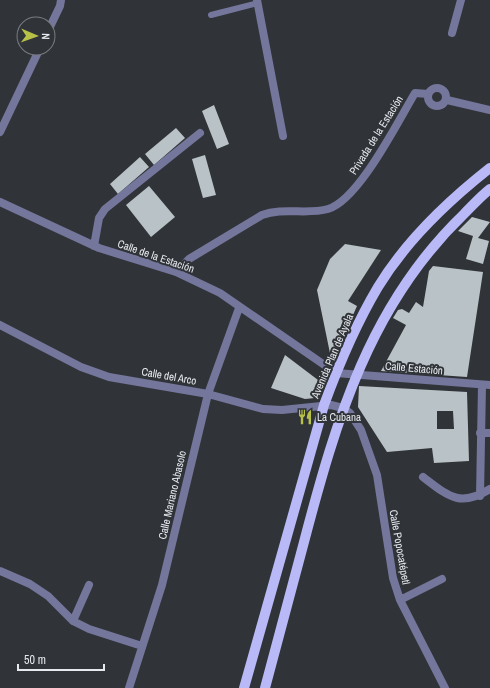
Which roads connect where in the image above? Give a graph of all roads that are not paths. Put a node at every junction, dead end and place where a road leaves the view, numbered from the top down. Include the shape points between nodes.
1 (61, 0) edge
2 (461, 0) edge
3 (258, 2) edge
4 (212, 15) dead end
5 (55, 16) edge
6 (452, 33) dead end
7 (36, 56) edge
8 (490, 110) edge
9 (0, 132) edge
10 (200, 133) dead end
11 (283, 136) dead end
12 (490, 168) edge
13 (490, 189) edge
14 (0, 202) edge
15 (94, 246) junction
16 (176, 272) junction
17 (239, 308) junction
18 (0, 325) edge
19 (336, 373) junction
20 (356, 374) junction
21 (486, 385) edge
22 (208, 394) junction
23 (324, 405) junction
24 (343, 408) junction
25 (480, 433) junction
26 (490, 433) edge
27 (423, 477) dead end
28 (490, 489) edge
29 (480, 496) junction
30 (0, 571) edge
31 (442, 579) dead end
32 (89, 585) dead end
33 (400, 600) junction
34 (74, 622) junction
35 (142, 646) junction
36 (128, 688) edge
37 (244, 688) edge
38 (265, 688) edge
39 (445, 688) edge

1 - 5 street
2 - 6 street
3 - 4 lane
3 - 11 street
7 - 9 street
8 - 16 street, Privada de la Estación via 447,100 443,89 437,87 428,94 415,93 364,176 347,196 330,208 317,211 272,211 262,214 189,259
10 - 15 street via 105,209 99,218
12 - 19 main road, Avenida Plan de Ayala via 440,212 402,253 360,318
13 - 20 main road via 422,259 397,298
14 - 15 street, Calle de la Estación
15 - 16 street, Calle de la Estación
16 - 17 street, Calle de la Estación via 220,293
17 - 19 street, Calle de la Estación
17 - 22 street, Calle Mariano Abasolo
18 - 22 street, Calle del Arco via 81,367 109,377
19 - 20 street, Calle Estación
19 - 23 main road, Avenida Plan de Ayala
20 - 21 street, Calle Estación
20 - 24 main road
21 - 25 street
22 - 23 street, Calle del Arco via 263,409 282,410
22 - 35 street, Calle Mariano Abasolo via 162,586
23 - 24 street, Calle del Arco
23 - 37 main road, Avenida Plan de Ayala
24 - 33 street, Calle Popocatépetl via 358,424 372,460 380,491 393,578
24 - 38 main road via 319,485
25 - 26 street
25 - 29 street
27 - 29 street via 452,498 462,500
28 - 29 street
30 - 34 street via 30,584 48,596
31 - 33 street
32 - 34 street
33 - 39 street, Calle Popocatépetl
34 - 35 street
35 - 36 street, Calle Mariano Abasolo

